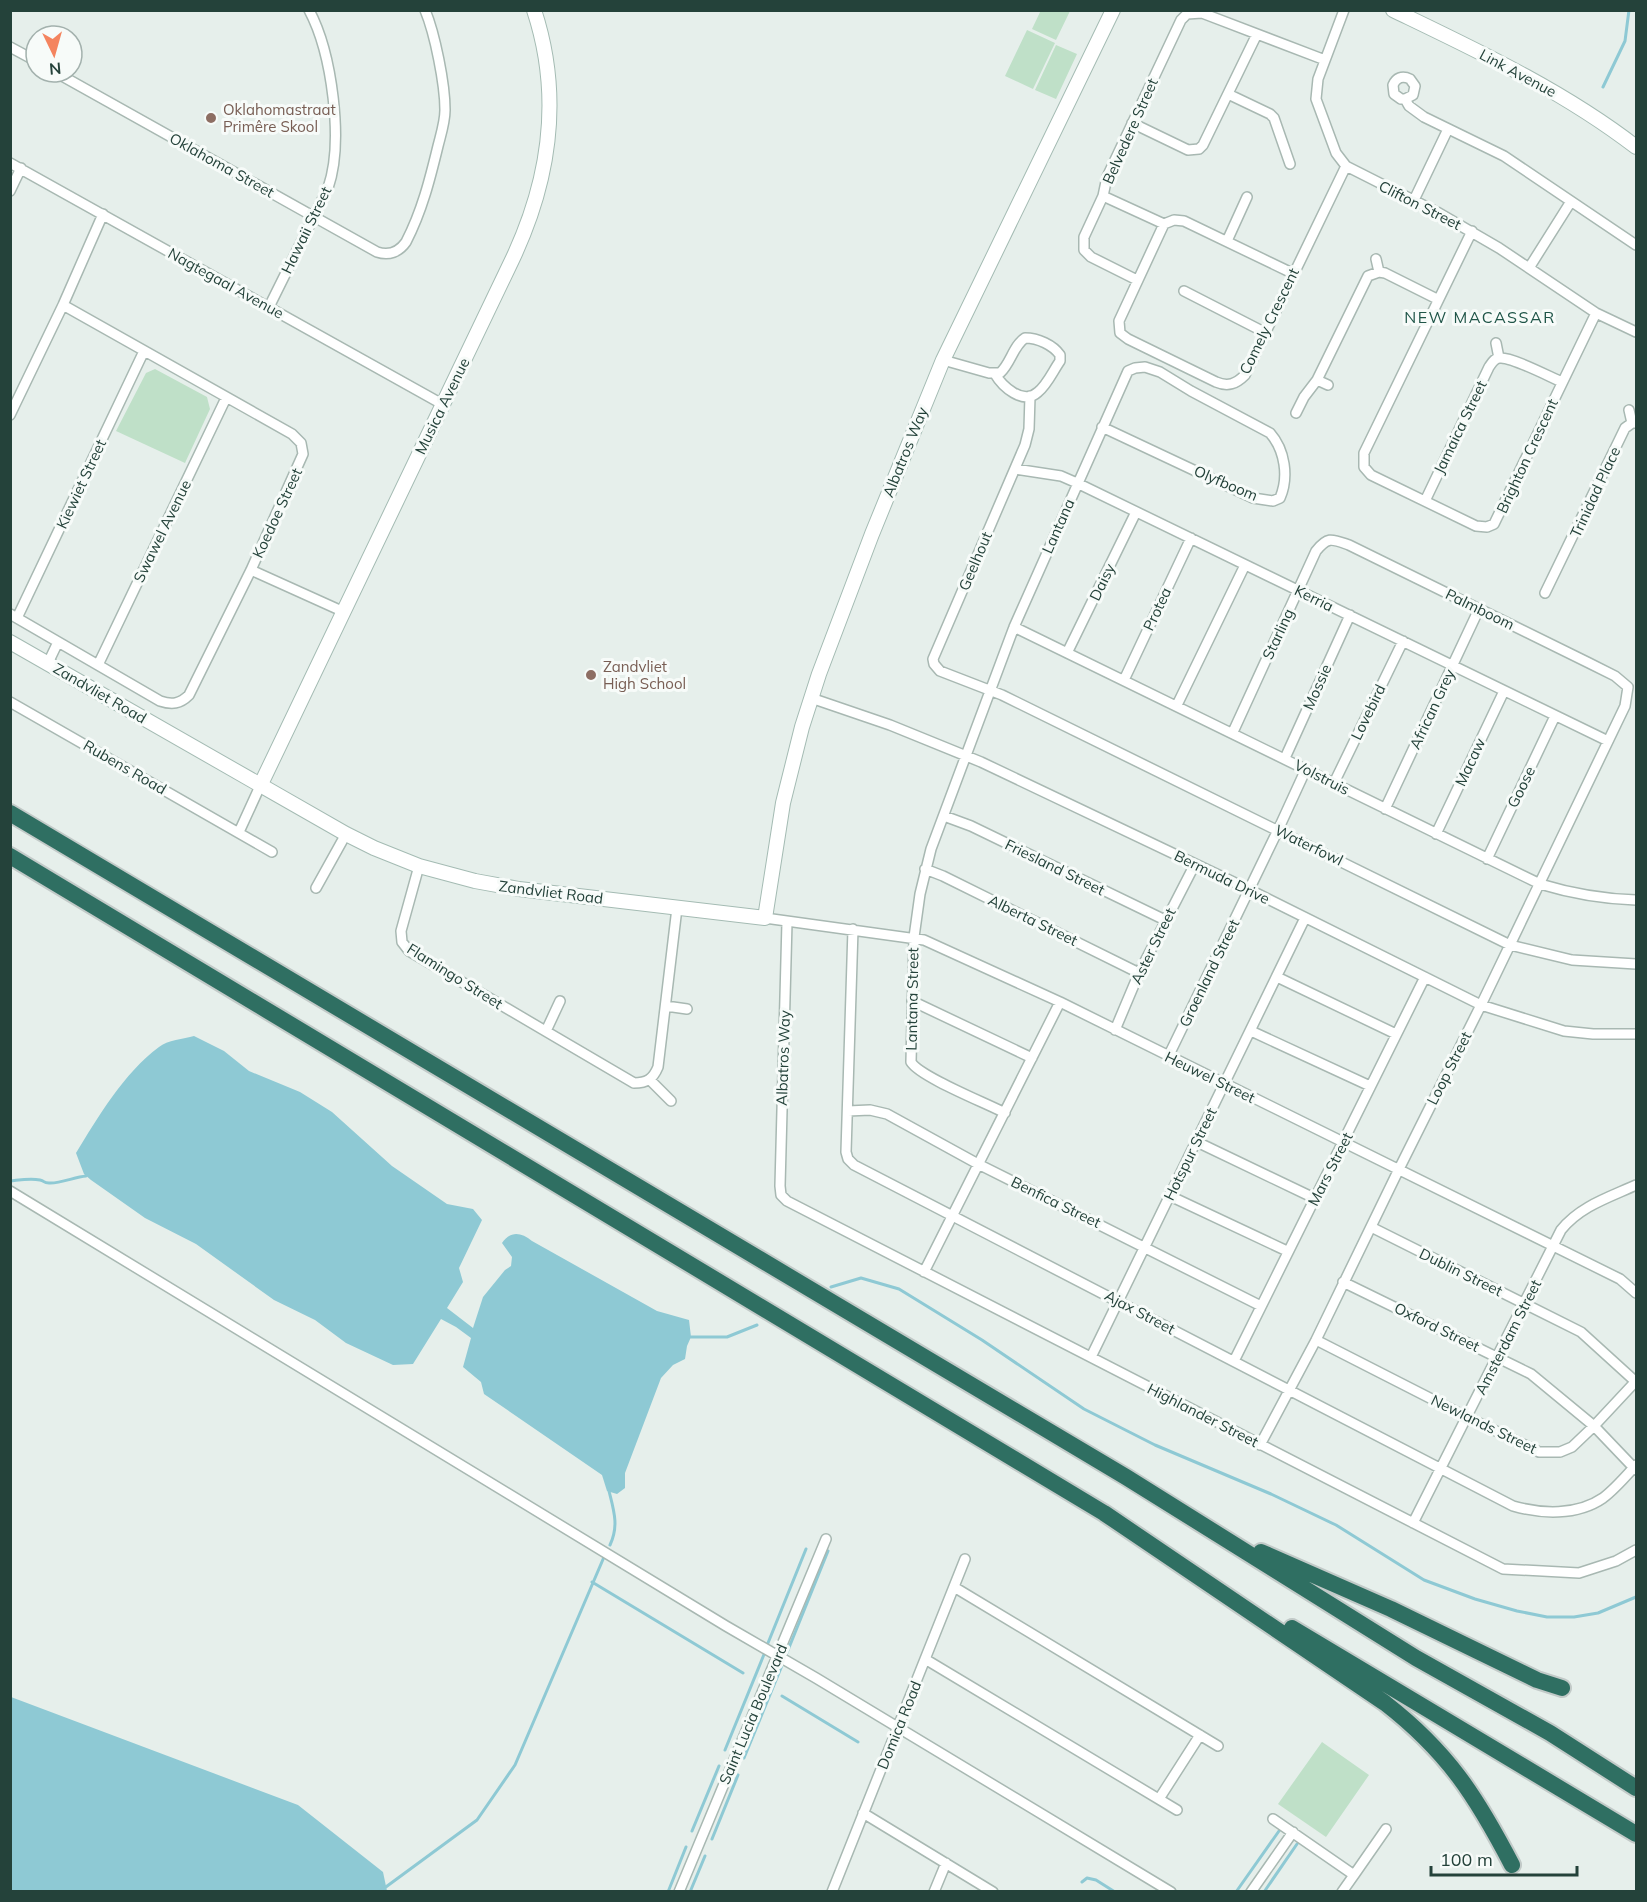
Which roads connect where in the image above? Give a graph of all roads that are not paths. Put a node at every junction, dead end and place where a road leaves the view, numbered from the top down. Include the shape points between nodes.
1 (309, 10) edge
2 (425, 10) edge
3 (534, 10) edge
4 (1113, 10) edge
5 (1344, 10) edge
6 (1393, 10) edge
7 (1257, 34) junction
8 (10, 47) edge
9 (24, 55) edge
10 (1325, 60) junction
11 (78, 84) edge
12 (1228, 94) junction
13 (1405, 99) dead end
14 (1132, 123) junction
15 (1448, 129) junction
16 (1636, 147) edge
17 (10, 163) edge
18 (1290, 164) dead end
19 (1346, 166) junction
20 (21, 168) junction
21 (10, 191) edge
22 (1103, 196) junction
23 (1247, 197) dead end
24 (1414, 201) junction
25 (1570, 203) junction
26 (103, 214) junction
27 (314, 216) junction
28 (1164, 224) junction
29 (1472, 231) junction
30 (1227, 242) junction
31 (1636, 246) edge
32 (1376, 259) dead end
33 (1529, 268) junction
34 (1379, 272) junction
35 (1292, 273) junction
36 (1137, 280) junction
37 (1184, 291) dead end
38 (1437, 299) junction
39 (63, 305) junction
40 (269, 307) junction
41 (1596, 313) junction
42 (1264, 332) junction
43 (1636, 332) edge
44 (1496, 343) dead end
45 (144, 351) junction
46 (1500, 358) junction
47 (943, 360) junction
48 (1135, 368) joint
49 (995, 374) junction
50 (1317, 380) junction
51 (1562, 382) junction
52 (1329, 385) dead end
53 (1030, 396) junction
54 (226, 398) junction
55 (442, 405) junction
56 (1629, 410) dead end
57 (1296, 412) dead end
58 (10, 415) edge
59 (1634, 423) edge
60 (1102, 427) junction
61 (1014, 469) junction
62 (1077, 483) junction
63 (1425, 501) junction
64 (1136, 512) junction
65 (1191, 538) junction
66 (1328, 540) joint
67 (1560, 564) junction
68 (1245, 565) junction
69 (1571, 568) dead end
70 (251, 570) junction
71 (1298, 590) junction
72 (1545, 593) dead end
73 (1479, 609) junction
74 (344, 612) junction
75 (1350, 615) junction
76 (14, 616) edge
77 (1014, 627) junction
78 (1403, 641) junction
79 (10, 642) edge
80 (58, 642) junction
81 (1067, 653) junction
82 (48, 663) junction
83 (98, 665) junction
84 (1452, 665) junction
85 (1124, 680) junction
86 (1628, 687) joint
87 (991, 690) junction
88 (1504, 691) junction
89 (812, 698) junction
90 (10, 702) edge
91 (1177, 705) junction
92 (1555, 716) junction
93 (1233, 732) junction
94 (1608, 741) junction
95 (967, 756) junction
96 (1285, 759) junction
97 (1306, 769) junction
98 (1334, 783) junction
99 (261, 784) junction
100 (1385, 809) junction
101 (10, 813) edge
102 (944, 816) junction
103 (1278, 830) junction
104 (239, 832) junction
105 (346, 834) junction
106 (1436, 834) junction
107 (272, 852) dead end
108 (10, 856) edge
109 (1487, 858) junction
110 (1195, 864) junction
111 (419, 866) junction
112 (925, 869) junction
113 (1540, 884) junction
114 (316, 888) dead end
115 (1250, 890) junction
116 (1636, 900) edge
117 (677, 908) junction
118 (765, 918) junction
119 (1305, 918) junction
120 (1166, 920) junction
121 (787, 922) junction
122 (853, 929) junction
123 (914, 937) junction
124 (1510, 945) junction
125 (1636, 964) edge
126 (1139, 973) junction
127 (1277, 977) junction
128 (1425, 977) junction
129 (560, 1001) dead end
130 (912, 1001) junction
131 (1060, 1002) junction
132 (1481, 1005) junction
133 (666, 1006) junction
134 (687, 1009) dead end
135 (1115, 1030) junction
136 (1251, 1030) junction
137 (546, 1031) junction
138 (1395, 1034) junction
139 (1636, 1034) edge
140 (1168, 1057) junction
141 (1032, 1058) junction
142 (650, 1080) junction
143 (1224, 1083) junction
144 (1370, 1086) junction
145 (671, 1101) dead end
146 (848, 1110) junction
147 (1005, 1113) junction
148 (1197, 1142) junction
149 (1344, 1142) junction
150 (978, 1164) junction
151 (1399, 1169) junction
152 (1636, 1185) edge
153 (10, 1191) edge
154 (781, 1194) joint
155 (1170, 1196) junction
156 (1314, 1198) junction
157 (952, 1215) junction
158 (1371, 1227) junction
159 (1145, 1246) junction
160 (1554, 1246) junction
161 (1287, 1251) junction
162 (924, 1272) junction
163 (1343, 1282) junction
164 (1636, 1293) edge
165 (1119, 1301) junction
166 (1526, 1304) junction
167 (1261, 1306) junction
168 (1317, 1340) junction
169 (1091, 1357) junction
170 (1498, 1357) junction
171 (1234, 1361) junction
172 (1636, 1381) edge
173 (1289, 1390) junction
174 (1467, 1417) junction
175 (1594, 1426) junction
176 (1260, 1444) junction
177 (1636, 1467) edge
178 (1440, 1469) junction
179 (1413, 1523) junction
180 (1203, 1526) junction
181 (1132, 1534) junction
182 (826, 1539) dead end
183 (1636, 1550) edge
184 (965, 1559) dead end
185 (954, 1587) junction
186 (778, 1656) junction
187 (925, 1659) junction
188 (1562, 1688) dead end
189 (898, 1727) junction
190 (1200, 1735) junction
191 (1218, 1746) dead end
192 (1636, 1788) edge
193 (1160, 1799) junction
194 (1177, 1810) dead end
195 (863, 1813) junction
196 (1273, 1819) dead end
197 (1386, 1829) dead end
198 (1293, 1832) junction
199 (1636, 1834) edge
200 (946, 1863) junction
201 (1512, 1865) dead end
202 (1354, 1875) junction
203 (680, 1891) edge
204 (832, 1892) edge
205 (934, 1892) edge
206 (993, 1892) edge
207 (1171, 1892) edge
208 (1251, 1892) edge
209 (1342, 1892) edge

1 - 27 street, Hawaii Street via 331,78 334,112 332,174
2 - 27 street, Oklahoma Street via 437,56 445,117 424,202 406,242 389,254 377,252
3 - 55 street, Musica Avenue via 546,55 550,103 539,189 525,232
4 - 47 street, Albatros Way
5 - 10 street
6 - 16 street, Link Avenue via 1536,81 1575,103
7 - 10 street, Belvedere Street
7 - 12 street
7 - 14 street, Belvedere Street via 1202,13 1187,14
8 - 9 street
10 - 19 street via 1316,99 1336,153
11 - 27 street, Oklahoma Street
12 - 14 street via 1197,150 1188,150
12 - 18 street via 1274,118
13 - 15 street via 1424,117
14 - 22 street, Belvedere Street via 1107,177
15 - 24 street
15 - 25 street via 1504,156
17 - 20 street, Nagtegaal Avenue
19 - 24 street, Clifton Street
19 - 35 street, Comely Crescent
20 - 21 street
20 - 26 street, Nagtegaal Avenue
22 - 28 street, Belvedere Street
22 - 36 street via 1083,237 1084,250
23 - 30 street
24 - 29 street, Clifton Street
25 - 31 street
25 - 33 street
26 - 39 street
26 - 40 street, Nagtegaal Avenue
27 - 40 street, Hawaii Street
28 - 30 street, Belvedere Street via 1184,221
28 - 36 street, Comely Crescent
29 - 33 street, Clifton Street
29 - 38 street, Brighton Crescent
30 - 35 street, Belvedere Street
32 - 34 street
33 - 41 street, Clifton Street
34 - 38 street
34 - 50 street via 1365,280
35 - 42 street, Comely Crescent
36 - 42 street, Comely Crescent via 1119,321 1120,333 1216,382 1227,385 1245,375
37 - 42 street
38 - 63 street, Brighton Crescent via 1363,457 1364,467 1371,475
39 - 45 street, Koedoe Street
39 - 58 street
40 - 55 street, Nagtegaal Avenue
41 - 43 street, Clifton Street
41 - 51 street, Brighton Crescent
44 - 46 street
45 - 54 street, Koedoe Street
45 - 76 street, Kiewiet Street
46 - 51 street
46 - 63 street, Jamaica Street via 1489,367
47 - 49 street
47 - 89 street, Albatros Way via 891,485
48 - 60 street, Lantana via 1128,371
48 - 60 street, Olyfboom via 1160,372 1270,433 1281,452 1285,487 1280,498 1253,498
49 - 53 street via 1007,389
49 - 53 street via 1004,370 1018,343 1025,338 1037,339 1055,349 1060,361 1037,393
50 - 52 street
50 - 57 street
51 - 63 street, Brighton Crescent via 1496,523 1476,526
53 - 61 street, Geelhout via 1029,429
54 - 70 street, Koedoe Street via 292,434 302,449 302,460
54 - 83 street, Swawel Avenue
55 - 74 street, Musica Avenue
56 - 59 street, Trinidad Place
59 - 67 street, Trinidad Place via 1625,428
60 - 62 street, Lantana
61 - 62 street, Kerria via 1061,476
61 - 87 street, Geelhout via 933,659 940,671
62 - 64 street, Kerria
62 - 77 street, Lantana
64 - 65 street, Kerria
64 - 81 street, Daisy
65 - 68 street, Kerria
65 - 85 street, Protea
66 - 71 street, Starling via 1316,551
66 - 73 street, Palmboom via 1349,545
67 - 69 street
67 - 72 street, Trinidad Place
68 - 71 street, Kerria
68 - 91 street
70 - 74 street
70 - 83 street, Koedoe Street via 184,699 172,704 160,701
71 - 75 street, Kerria
71 - 93 street, Starling
73 - 84 street, African Grey
73 - 86 street, Palmboom via 1615,676
74 - 99 street, Musica Avenue
75 - 78 street, Kerria
75 - 96 street, Mossie
76 - 80 street, Koedoe Street
77 - 81 street, Volstruis
77 - 87 street, Lantana
78 - 84 street, Kerria
78 - 98 street, Lovebird
79 - 82 street, Zandvliet Road
80 - 82 street
80 - 83 street, Koedoe Street
81 - 85 street, Volstruis
82 - 99 street, Zandvliet Road
84 - 88 street, Kerria
84 - 100 street, African Grey
85 - 91 street, Volstruis
86 - 94 street, Loop Street via 1625,706
87 - 95 street, Lantana
87 - 103 street, Waterfowl
88 - 92 street, Kerria
88 - 106 street, Macaw
89 - 95 street, Bermuda Drive
89 - 118 street, Albatros Way via 788,782
90 - 104 street, Rubens Road
91 - 93 street, Volstruis
92 - 94 street, Kerria
92 - 109 street, Goose
93 - 96 street, Volstruis
94 - 113 street, Loop Street
95 - 102 street, Lantana
95 - 110 street, Bermuda Drive
96 - 97 street, Volstruis
97 - 98 street, Volstruis
97 - 103 street, Groenland Street
98 - 100 street, Volstruis
99 - 104 street
99 - 105 street, Zandvliet Road
100 - 106 street, Volstruis
101 - 180 highway
102 - 112 street, Lantana Street
102 - 120 street, Friesland Street
103 - 115 street, Groenland Street
103 - 124 street, Waterfowl
104 - 107 street, Rubens Road
105 - 111 street, Zandvliet Road
105 - 114 street
106 - 109 street, Volstruis
108 - 181 highway via 1104,1513
109 - 113 street, Volstruis
110 - 115 street, Bermuda Drive
110 - 120 street, Aster Street
111 - 117 street, Zandvliet Road via 495,885
111 - 137 street, Flamingo Street via 402,924 402,942 409,951
112 - 123 street, Lantana Street
112 - 126 street, Alberta Street
113 - 116 street, Volstruis via 1576,894
113 - 124 street, Loop Street
115 - 119 street, Bermuda Drive
115 - 140 street, Groenland Street
117 - 118 street, Zandvliet Road
117 - 133 street
118 - 121 street, Heuwel Street
119 - 127 street, Hotspur Street
119 - 128 street, Bermuda Drive
120 - 126 street, Aster Street
121 - 122 street, Heuwel Street
121 - 154 street, Albatros Way
122 - 123 street, Heuwel Street
122 - 146 street, Ajax Street
123 - 130 street, Lantana Street
123 - 131 street, Heuwel Street
124 - 125 street, Waterfowl via 1572,960
124 - 132 street, Loop Street
126 - 135 street, Aster Street
127 - 136 street, Hotspur Street
127 - 138 street
128 - 132 street, Bermuda Drive
128 - 138 street, Mars Street
129 - 137 street
130 - 141 street
130 - 147 street, Lantana Street via 910,1049 914,1067
131 - 135 street, Heuwel Street
131 - 141 street
132 - 139 street, Bermuda Drive via 1563,1031
132 - 151 street, Loop Street
133 - 134 street
133 - 142 street via 658,1067
135 - 140 street, Heuwel Street
136 - 143 street, Hotspur Street
136 - 144 street
137 - 142 street, Flamingo Street via 628,1080
138 - 144 street, Mars Street
140 - 143 street, Heuwel Street
141 - 147 street
142 - 145 street
143 - 148 street, Hotspur Street
143 - 149 street, Heuwel Street
144 - 149 street, Mars Street
146 - 150 street, Benfica Street via 886,1114
146 - 157 street, Ajax Street via 846,1152 854,1166
147 - 150 street
148 - 155 street, Hotspur Street
148 - 156 street
149 - 151 street, Heuwel Street
149 - 156 street, Mars Street
150 - 157 street
150 - 159 street, Benfica Street
151 - 158 street, Loop Street
151 - 160 street, Heuwel Street
152 - 160 street, Amsterdam Street via 1571,1218
153 - 186 street
154 - 162 street, Highlander Street via 787,1201
155 - 159 street, Hotspur Street
155 - 161 street
156 - 161 street, Mars Street
157 - 162 street
157 - 165 street, Ajax Street
158 - 163 street, Loop Street
158 - 166 street, Dublin Street
159 - 165 street, Hotspur Street
159 - 167 street, Benfica Street
160 - 164 street, Heuwel Street via 1620,1279
160 - 166 street, Amsterdam Street
161 - 167 street, Mars Street
162 - 169 street, Highlander Street
163 - 168 street, Loop Street
163 - 170 street, Oxford Street
165 - 169 street, Hotspur Street
165 - 171 street, Ajax Street
166 - 170 street, Amsterdam Street
166 - 172 street, Dublin Street via 1581,1332
167 - 171 street, Mars Street
168 - 173 street, Loop Street
168 - 174 street, Newlands Street
169 - 176 street, Highlander Street
170 - 174 street, Amsterdam Street
170 - 175 street, Oxford Street via 1539,1380
171 - 173 street, Ajax Street
172 - 175 street, Newlands Street
173 - 176 street, Loop Street
173 - 178 street, Ajax Street
174 - 175 street, Newlands Street via 1539,1452 1550,1453 1572,1447
174 - 178 street, Amsterdam Street
175 - 177 street, Oxford Street
176 - 179 street, Highlander Street
177 - 178 street, Ajax Street via 1591,1504 1552,1512 1513,1506
178 - 179 street, Amsterdam Street
179 - 183 street, Highlander Street via 1503,1569 1579,1573
180 - 188 highway
180 - 192 highway
181 - 199 highway
181 - 201 highway via 1407,1720 1443,1755 1469,1788
182 - 186 street, Saint Lucia Boulevard
184 - 185 street, Domica Road
185 - 187 street, Domica Road
185 - 190 street
186 - 189 street
186 - 203 street, Saint Lucia Boulevard
187 - 189 street, Domica Road
187 - 193 street
189 - 195 street, Domica Road
189 - 207 street
190 - 191 street
190 - 193 street
193 - 194 street
195 - 200 street
195 - 204 street, Domica Road
196 - 198 street
197 - 202 street
198 - 202 street
198 - 208 street
200 - 205 street
200 - 206 street
202 - 209 street

